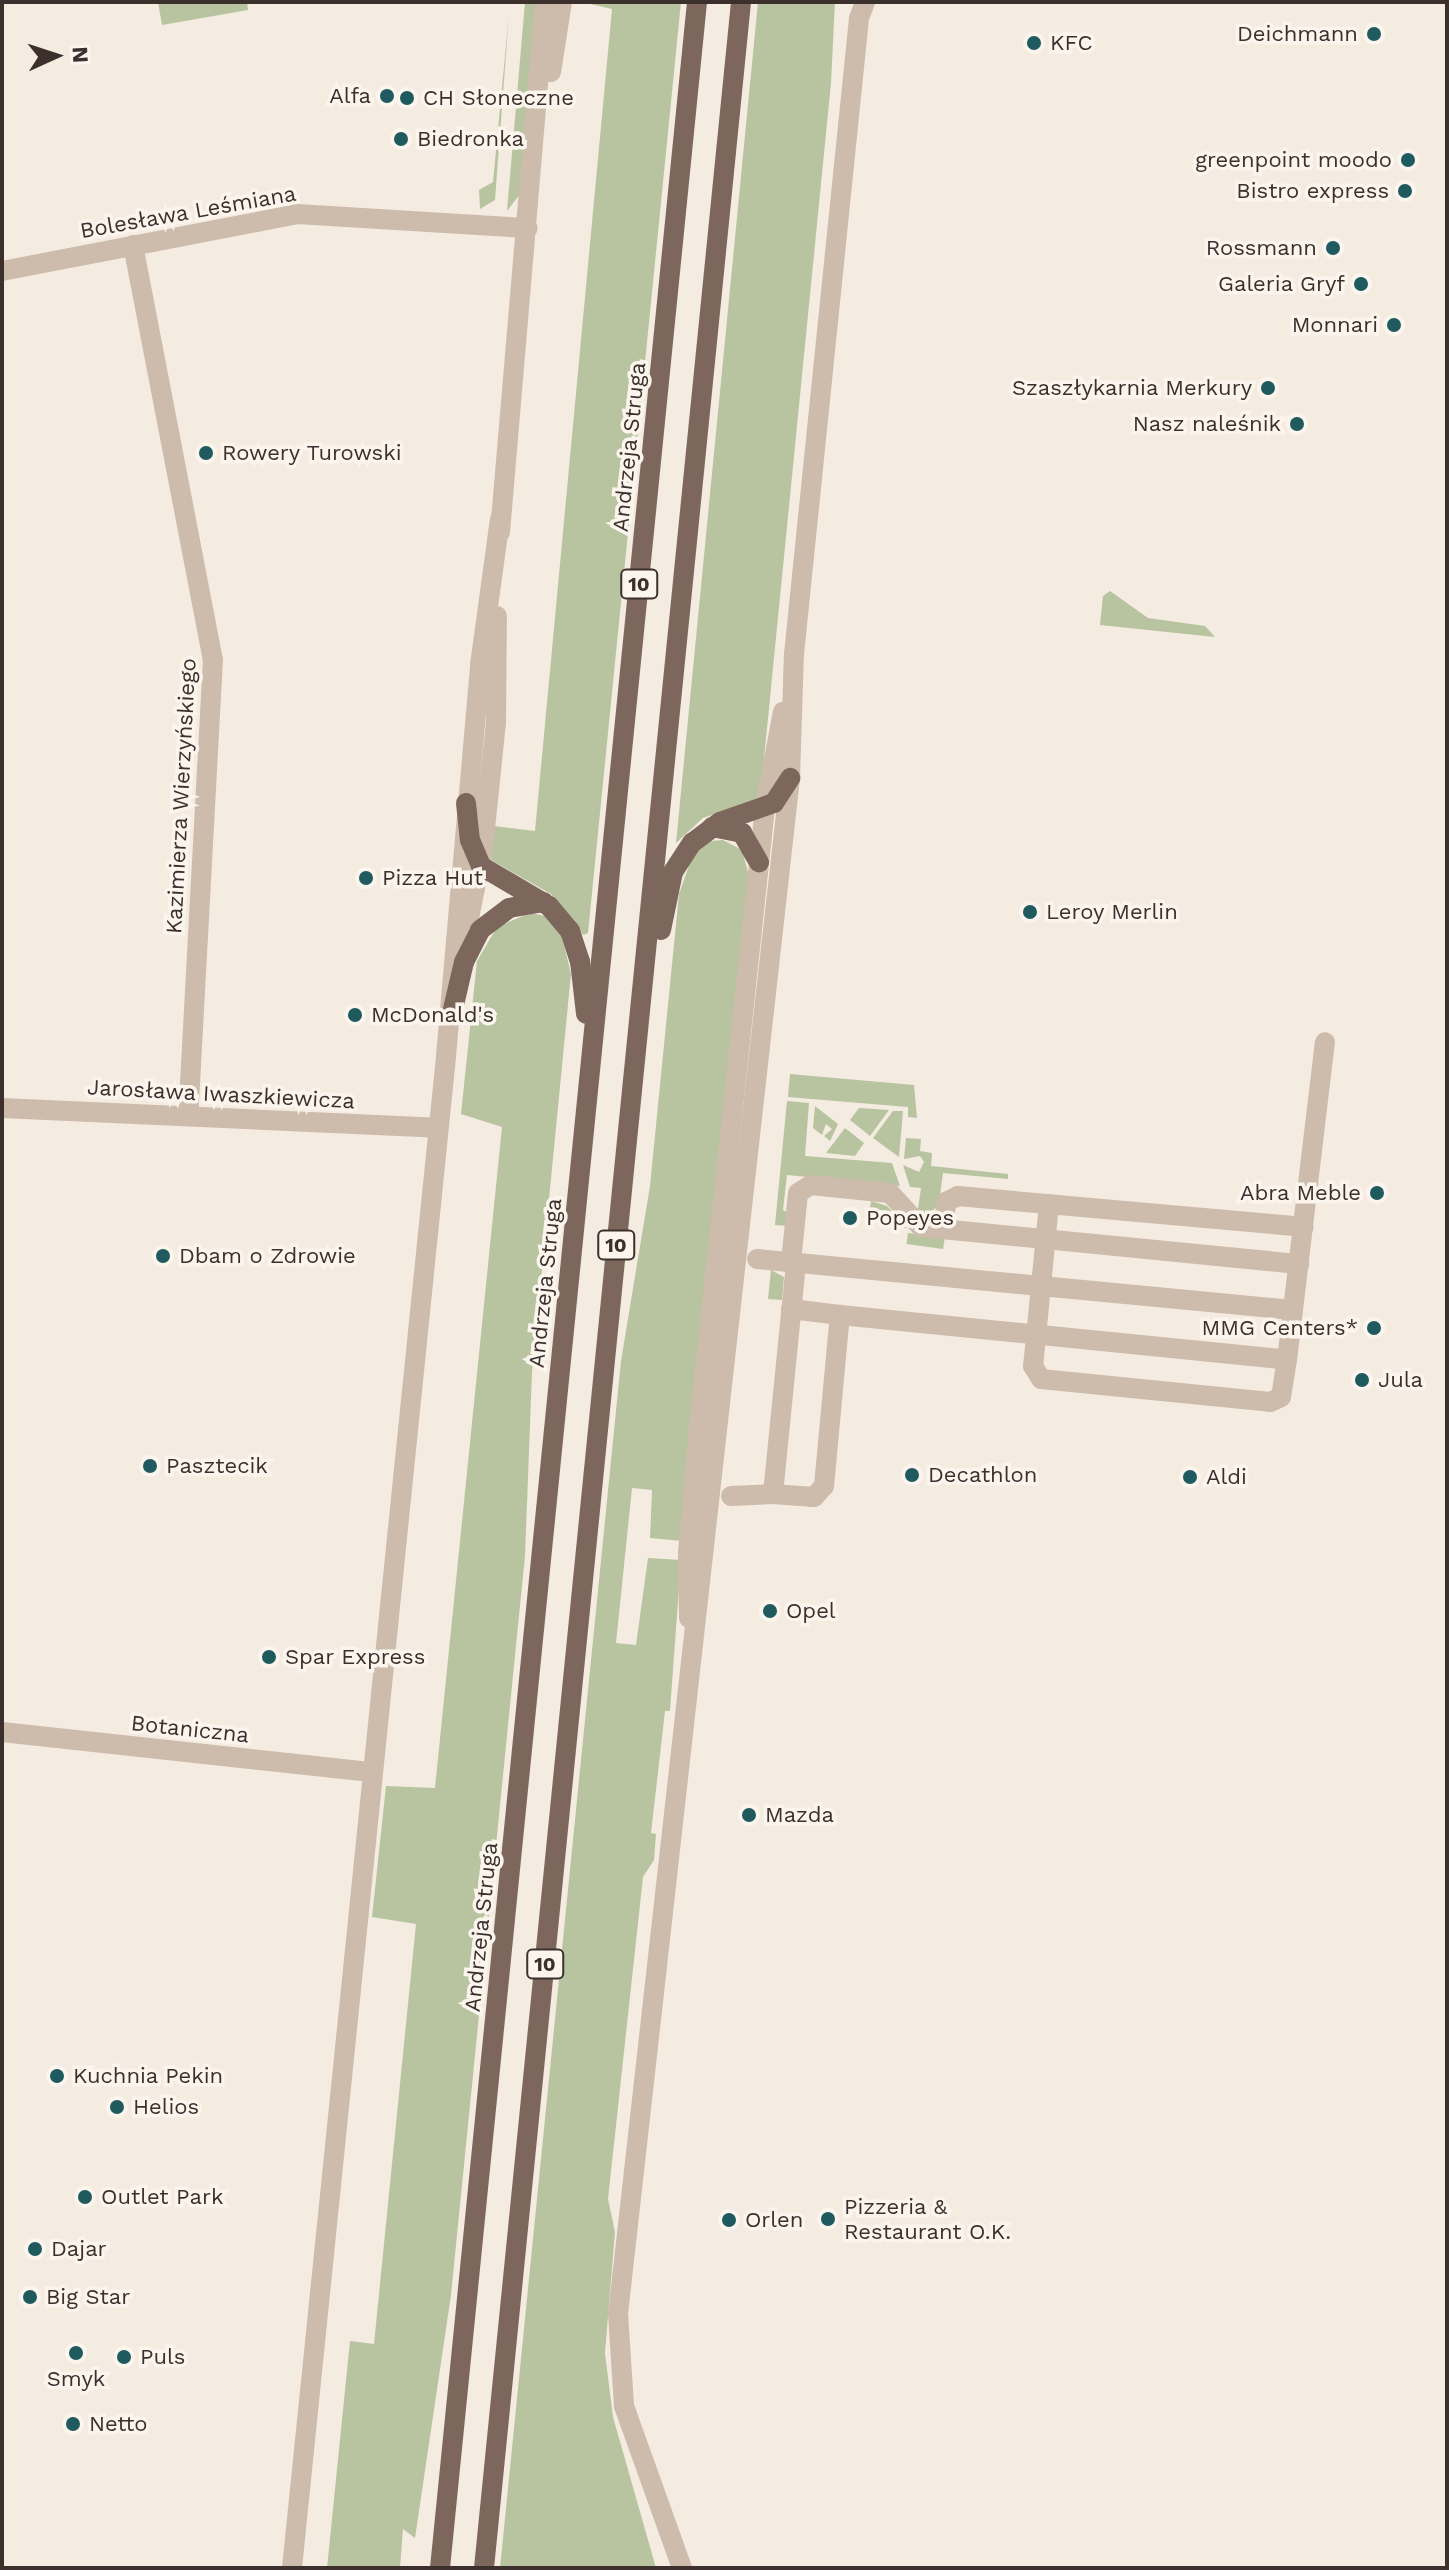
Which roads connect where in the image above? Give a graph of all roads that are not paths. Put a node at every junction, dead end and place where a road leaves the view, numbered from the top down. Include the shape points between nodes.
1 (545, 2) edge
2 (562, 2) edge
3 (697, 2) edge
4 (741, 2) edge
5 (860, 7) edge
6 (534, 179) junction
7 (528, 228) junction
8 (133, 245) junction
9 (2, 271) edge
10 (500, 519) junction
11 (792, 669) junction
12 (790, 778) junction
13 (466, 803) junction
14 (765, 807) junction
15 (708, 828) junction
16 (759, 863) junction
17 (481, 866) junction
18 (544, 902) junction
19 (453, 1009) junction
20 (1325, 1042) dead end
21 (446, 1056) junction
22 (2, 1108) edge
23 (188, 1116) junction
24 (438, 1128) junction
25 (628, 1132) junction
26 (581, 1166) junction
27 (1049, 1204) junction
28 (1304, 1227) junction
29 (944, 1229) junction
30 (1047, 1240) junction
31 (757, 1259) dead end
32 (793, 1262) junction
33 (1299, 1264) junction
34 (1041, 1287) junction
35 (791, 1309) junction
36 (1293, 1310) junction
37 (840, 1315) junction
38 (1037, 1335) junction
39 (1287, 1360) junction
40 (773, 1494) junction
41 (731, 1496) dead end
42 (690, 1646) junction
43 (2, 1732) edge
44 (372, 1772) junction
45 (292, 2568) edge
46 (440, 2568) edge
47 (484, 2568) edge
48 (682, 2568) edge

1 - 6 street
2 - 6 street
3 - 26 main road, Andrzeja Struga / 10
4 - 25 main road, 10
5 - 11 street
6 - 7 street
7 - 8 street, Bolesława Leśmiana via 297,214
7 - 10 street
8 - 9 street, Bolesława Leśmiana
8 - 23 street, Kazimierza Wierzyńskiego via 213,659
10 - 13 street
10 - 17 street via 496,712
11 - 12 street
11 - 14 street
12 - 14 main road via 779,798
12 - 42 street via 702,1594
13 - 17 main road via 470,840
13 - 21 street
14 - 15 main road
14 - 16 street
15 - 16 main road via 730,827 742,833
15 - 25 main road via 686,850 668,887
16 - 42 street via 690,1521
17 - 18 main road
17 - 19 street
18 - 19 main road via 509,908 480,930 464,962
18 - 26 main road via 570,931 583,978
19 - 21 street
20 - 28 street
21 - 24 street
22 - 23 street, Jarosława Iwaszkiewicza
23 - 24 street, Jarosława Iwaszkiewicza
24 - 44 street
25 - 47 main road, 10
26 - 46 main road, Andrzeja Struga / 10
27 - 28 street
27 - 29 street via 951,1196
27 - 30 street
28 - 33 street
29 - 30 street
29 - 32 street via 921,1227 890,1193 806,1185 798,1193
30 - 33 street
30 - 34 street
31 - 32 street
32 - 34 street
32 - 35 street
33 - 36 street
34 - 36 street
34 - 38 street
35 - 37 street
35 - 40 street
36 - 39 street
37 - 38 street
37 - 40 street via 824,1486 814,1497
38 - 39 street
38 - 39 street via 1033,1366 1041,1379 1051,1381 1270,1402 1281,1397
40 - 41 street
42 - 48 street via 618,2330 627,2416
43 - 44 street, Botaniczna
44 - 45 street

